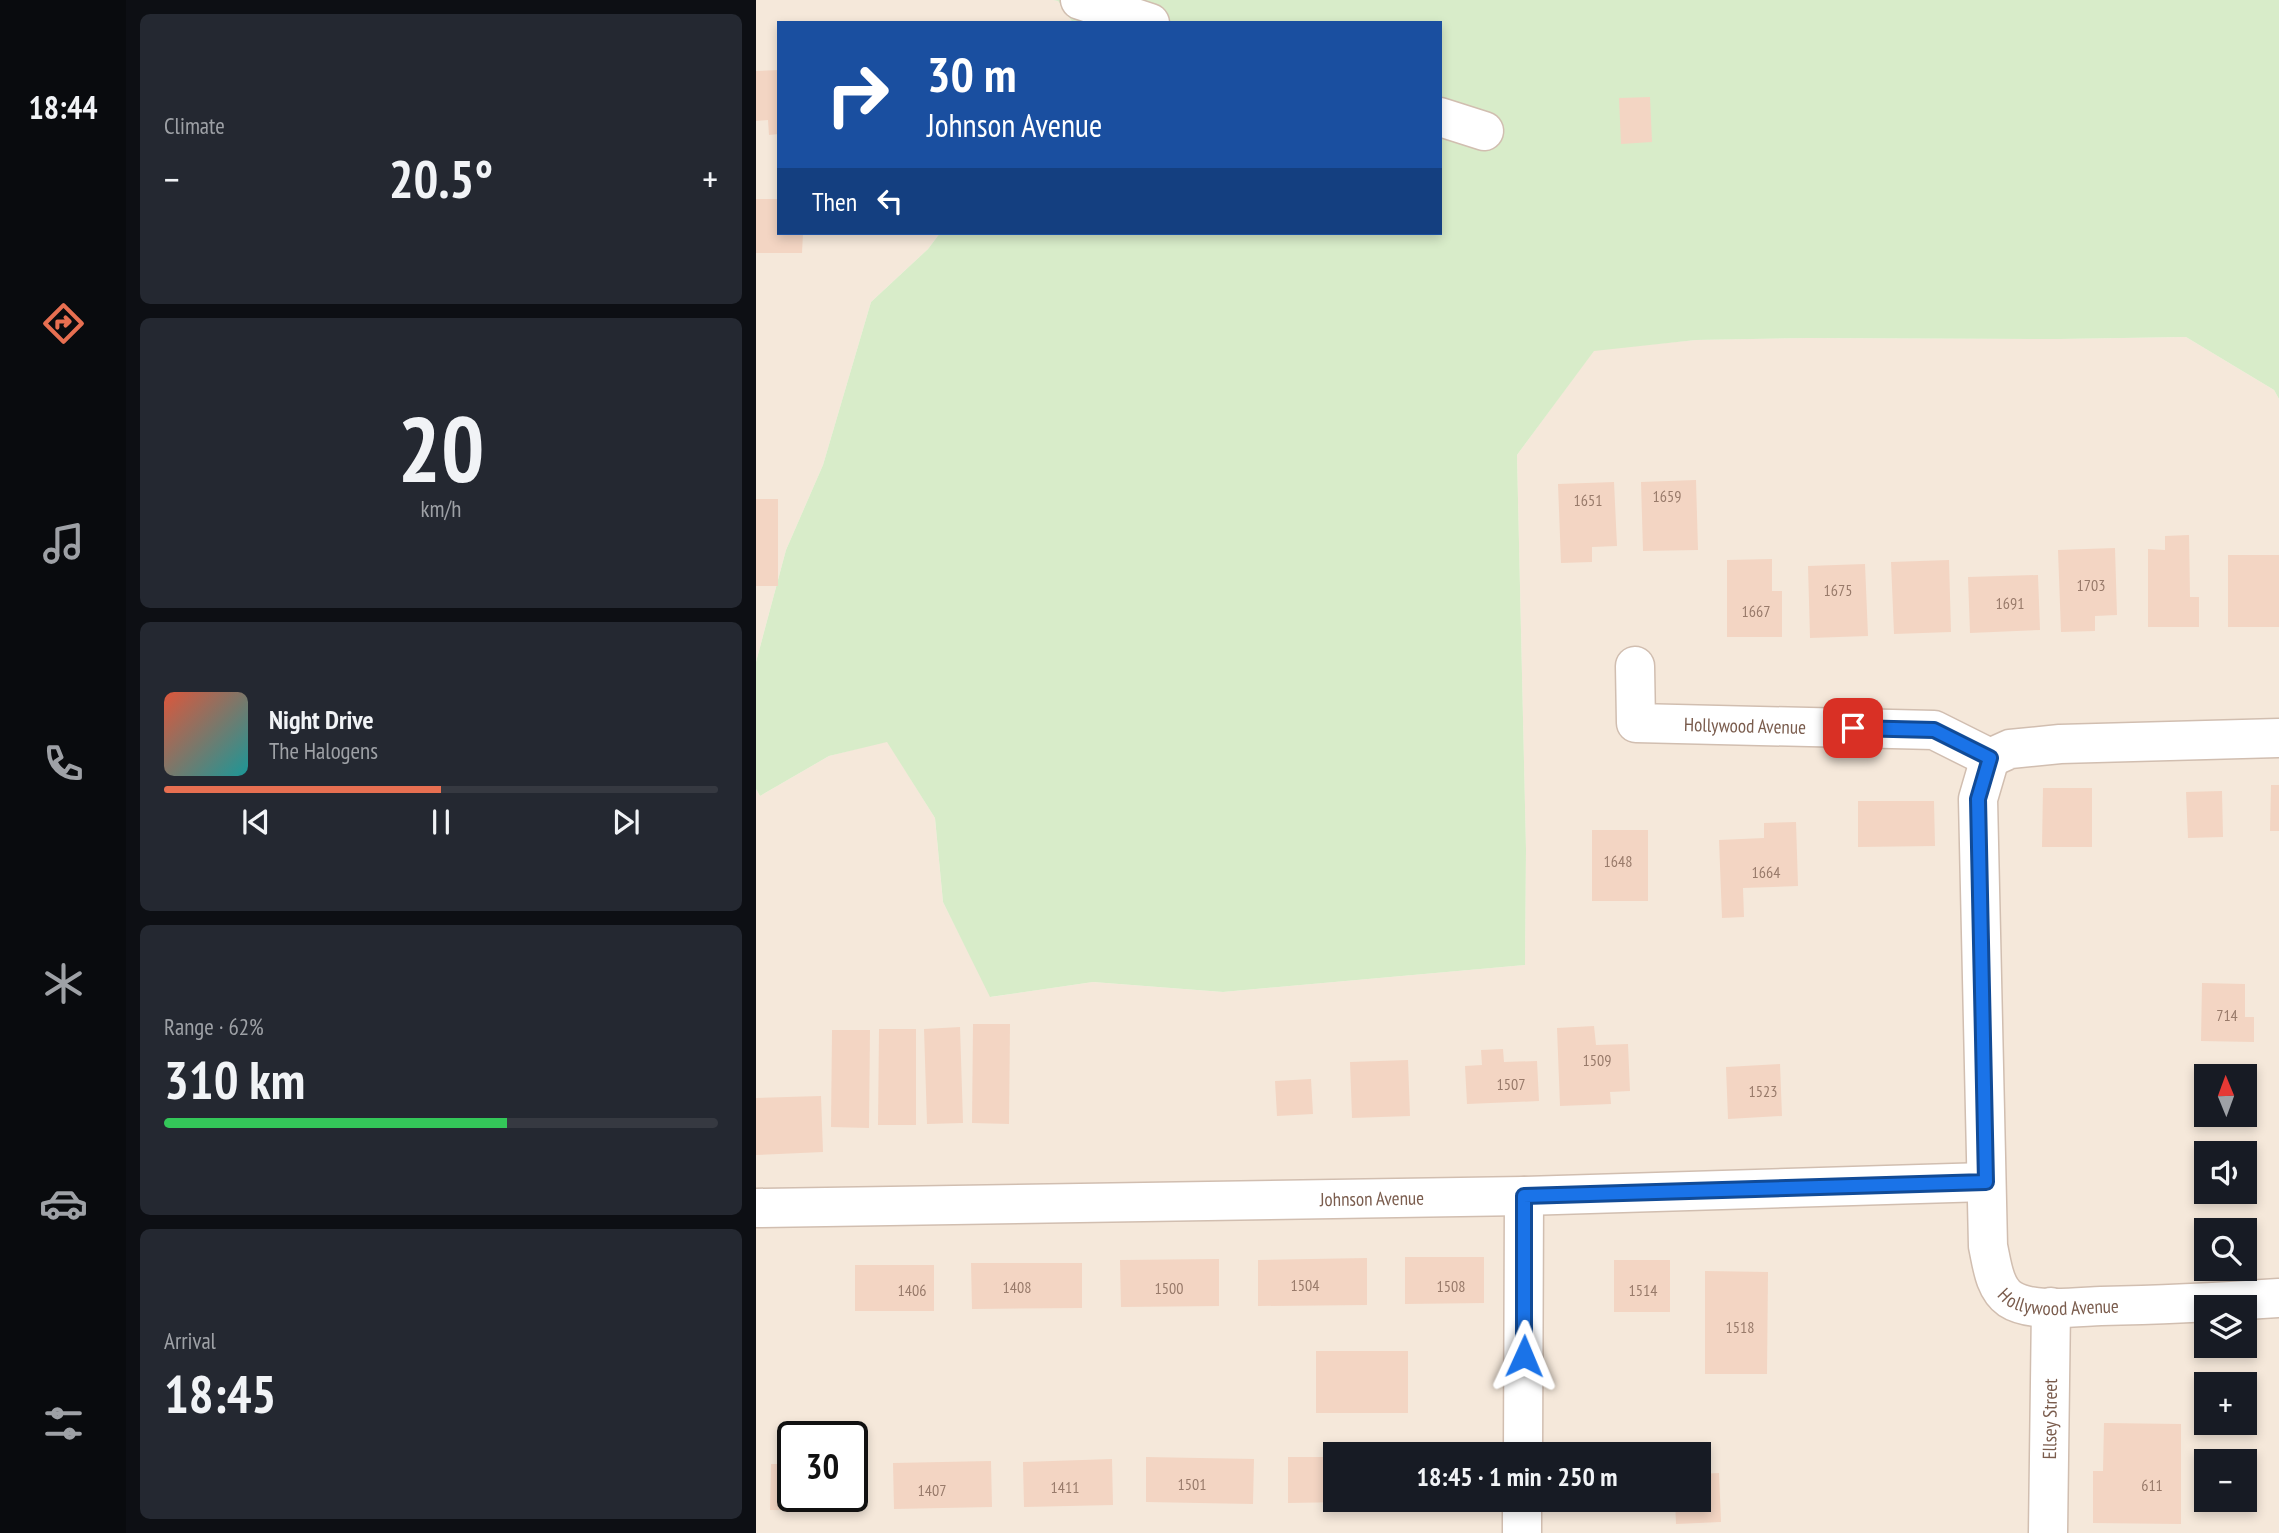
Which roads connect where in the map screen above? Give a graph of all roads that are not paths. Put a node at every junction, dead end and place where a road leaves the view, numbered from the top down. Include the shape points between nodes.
1 (1080, 0) edge
2 (1144, 21) edge
3 (1442, 118) edge
4 (1484, 131) dead end
5 (1635, 666) dead end
6 (2279, 738) edge
7 (1990, 758) junction
8 (1986, 1182) junction
9 (1524, 1196) junction
10 (756, 1208) edge
11 (2279, 1298) edge
12 (2051, 1307) junction
13 (1523, 1442) edge
14 (1522, 1512) edge
15 (1522, 1533) edge
16 (2048, 1533) edge

1 - 2 street
3 - 4 street
5 - 7 street, Hollywood Avenue via 1636,723 1934,730
6 - 7 street via 2060,744 2010,749
7 - 8 street, Hollywood Avenue via 1978,799
8 - 9 street, Johnson Avenue
8 - 12 street, Hollywood Avenue via 1988,1246 1998,1287 2026,1306
9 - 10 street, Johnson Avenue
9 - 13 street
11 - 12 street, Hollywood Avenue
12 - 16 street, Ellsey Street
14 - 15 street

